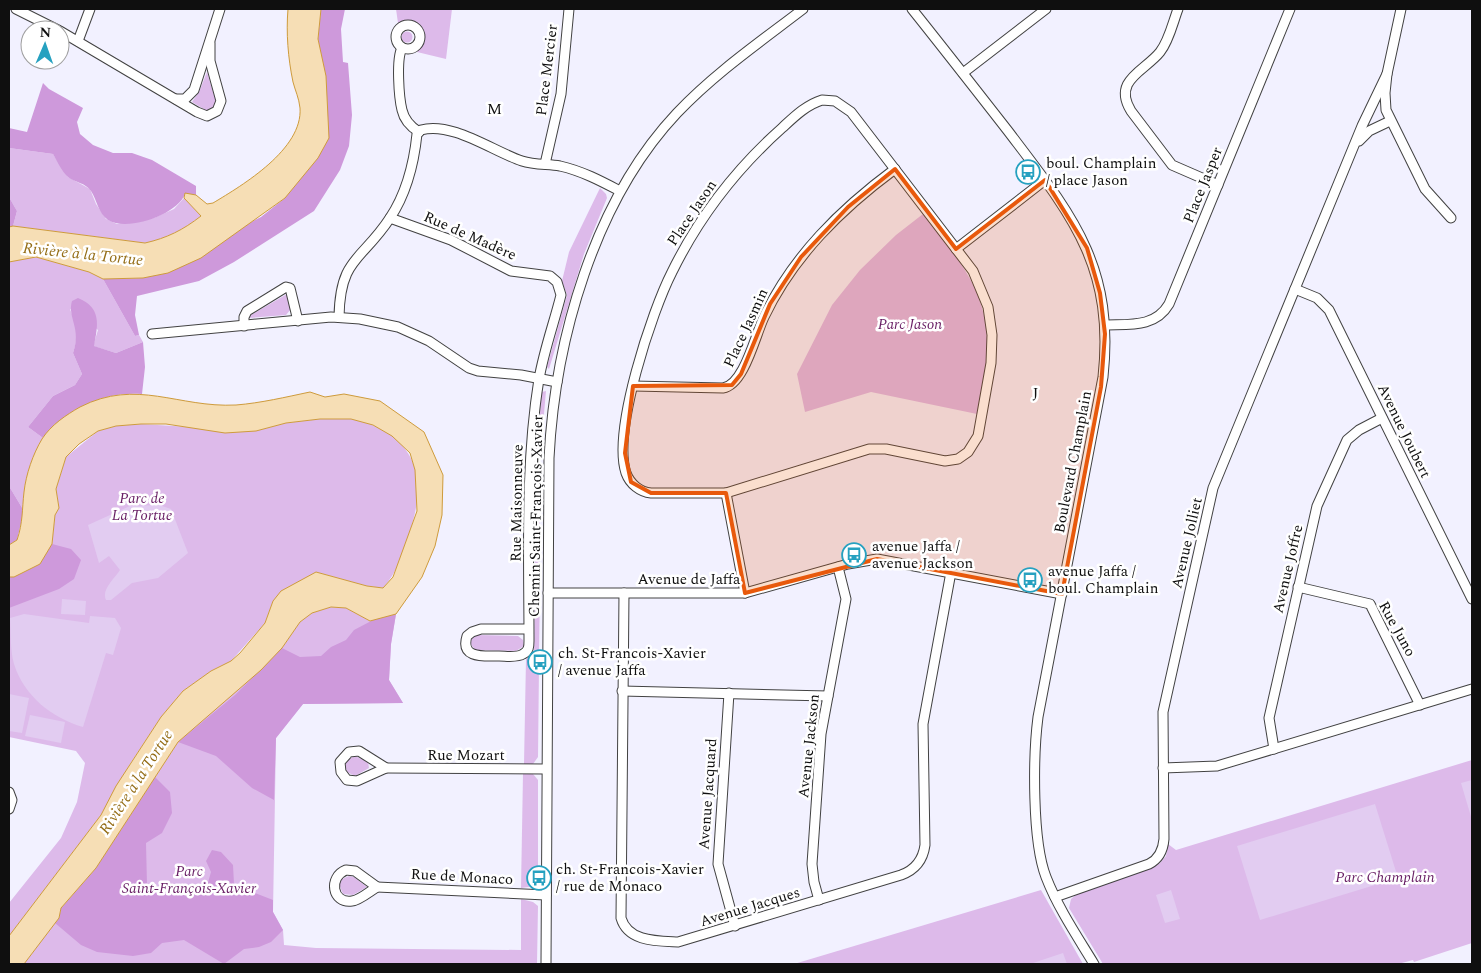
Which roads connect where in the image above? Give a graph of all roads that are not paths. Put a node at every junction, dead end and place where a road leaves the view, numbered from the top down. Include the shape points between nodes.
1 (16, 9) edge
2 (90, 9) edge
3 (220, 9) edge
4 (569, 9) edge
5 (803, 9) edge
6 (912, 9) edge
7 (1046, 9) edge
8 (1178, 9) edge
9 (1290, 9) edge
10 (1401, 9) edge
11 (39, 20) edge
12 (70, 36) edge
13 (78, 41) junction
14 (210, 43) junction
15 (402, 48) dead end
16 (963, 73) junction
17 (1387, 74) junction
18 (175, 99) junction
19 (1390, 121) junction
20 (419, 132) junction
21 (1354, 148) junction
22 (545, 164) junction
23 (895, 170) junction
24 (1045, 180) junction
25 (1218, 185) junction
26 (620, 191) junction
27 (390, 218) junction
28 (1451, 218) dead end
29 (956, 250) junction
30 (1295, 290) junction
31 (339, 317) junction
32 (298, 321) junction
33 (1105, 325) junction
34 (244, 326) junction
35 (152, 334) dead end
36 (539, 378) junction
37 (557, 382) junction
38 (633, 386) junction
39 (1382, 418) junction
40 (726, 493) junction
41 (838, 566) junction
42 (951, 572) junction
43 (1298, 587) junction
44 (548, 593) junction
45 (624, 593) junction
46 (745, 593) junction
47 (1062, 594) junction
48 (1472, 600) edge
49 (529, 630) junction
50 (1472, 689) edge
51 (622, 691) junction
52 (729, 693) junction
53 (828, 696) junction
54 (1420, 705) junction
55 (1274, 749) junction
56 (386, 768) junction
57 (1162, 768) junction
58 (546, 769) junction
59 (9, 792) edge
60 (9, 809) edge
61 (377, 887) junction
62 (546, 895) junction
63 (1055, 897) junction
64 (819, 900) junction
65 (735, 926) junction
66 (546, 964) edge
67 (1094, 964) edge

1 - 11 street
2 - 13 street
3 - 14 street
4 - 22 street, Place Mercier via 561,94
5 - 26 street, Chemin Saint-François-Xavier via 695,95 660,132
6 - 16 street, Boulevard Champlain
7 - 16 street
8 - 25 street via 1161,50 1131,78 1127,103 1172,165
9 - 25 street, Place Jasper
10 - 17 street
12 - 13 street
13 - 18 street
14 - 18 street via 194,90 185,99
14 - 18 street via 210,61 221,101 219,108 212,114 202,115
15 - 20 street via 399,61 402,110
16 - 24 street, Boulevard Champlain
17 - 19 street via 1385,99
17 - 21 street, Avenue Jolliet
19 - 21 street, Avenue Jolliet via 1366,134
19 - 28 street via 1425,189
20 - 22 street via 432,129 447,132 481,142 520,160
20 - 27 street via 408,178
21 - 30 street, Avenue Jolliet
22 - 26 street via 582,173
23 - 29 street, Place Jason
23 - 38 street, Place Jasmin via 848,207 801,257 770,304 741,374 732,385 723,388
23 - 38 street, Place Jason via 851,112 841,104 822,100 810,104 740,170 692,235 660,297
24 - 29 street
24 - 33 street, Boulevard Champlain via 1071,217 1087,248 1100,292
25 - 33 street, Place Jasper via 1165,310 1152,321
26 - 37 street, Chemin Saint-François-Xavier via 588,264
27 - 31 street via 345,273
27 - 36 street, Rue de Madère via 450,240 511,271 554,278 560,286 561,295
29 - 40 street, Place Jason via 982,289 991,317 991,363 978,436 968,452 958,459 945,461 886,449 869,449
30 - 39 street, Avenue Joubert via 1317,298 1329,310
30 - 57 street, Avenue Jolliet via 1213,488 1164,704
31 - 32 street
31 - 36 street via 403,329 478,371
32 - 34 street
32 - 34 street via 293,293 286,287 247,311
33 - 47 street, Boulevard Champlain via 1101,387
34 - 35 street
36 - 37 street
36 - 49 street, Rue Maisonneuve via 531,447
37 - 44 street, Chemin Saint-François-Xavier via 549,458
38 - 40 street, Place Jason via 624,453 626,472 631,482 651,493
39 - 43 street, Avenue Joffre via 1354,433 1344,445 1315,513
39 - 48 street, Avenue Joubert
40 - 46 street
41 - 42 street, Avenue de Jaffa via 877,559
41 - 46 street, Avenue de Jaffa
41 - 53 street, Avenue Jackson via 846,598
42 - 47 street, Avenue de Jaffa
42 - 64 street, Avenue Jacques via 923,724 925,845 922,858 905,874
43 - 54 street, Rue Juno via 1370,604
43 - 55 street, Avenue Joffre via 1269,718
44 - 45 street, Avenue de Jaffa
44 - 58 street, Chemin Saint-François-Xavier
45 - 46 street, Avenue de Jaffa
45 - 51 street, Avenue Jacques
47 - 63 street, Boulevard Champlain via 1038,717 1036,750 1038,844 1045,876
49 - 49 street, Rue Maisonneuve via 476,630 467,636 466,647 476,656 520,656 529,647
50 - 54 street
51 - 52 street
51 - 65 street, Avenue Jacques via 622,922 639,938 678,942
52 - 53 street
52 - 65 street, Avenue Jacquard via 718,864
53 - 64 street, Avenue Jackson via 820,741 812,864
54 - 55 street
55 - 57 street via 1212,767
56 - 56 street, Rue Mozart via 359,751 345,754 339,767 343,776 352,781
56 - 58 street, Rue Mozart
57 - 63 street, Avenue Jolliet via 1164,839 1159,856 1149,864
58 - 62 street, Chemin Saint-François-Xavier
59 - 60 street via 12,800
61 - 61 street, Rue de Monaco via 350,870 337,875 334,890 340,899 351,902
61 - 62 street, Rue de Monaco
62 - 66 street, Chemin Saint-François-Xavier
63 - 67 street, Boulevard Champlain
64 - 65 street, Avenue Jacques

